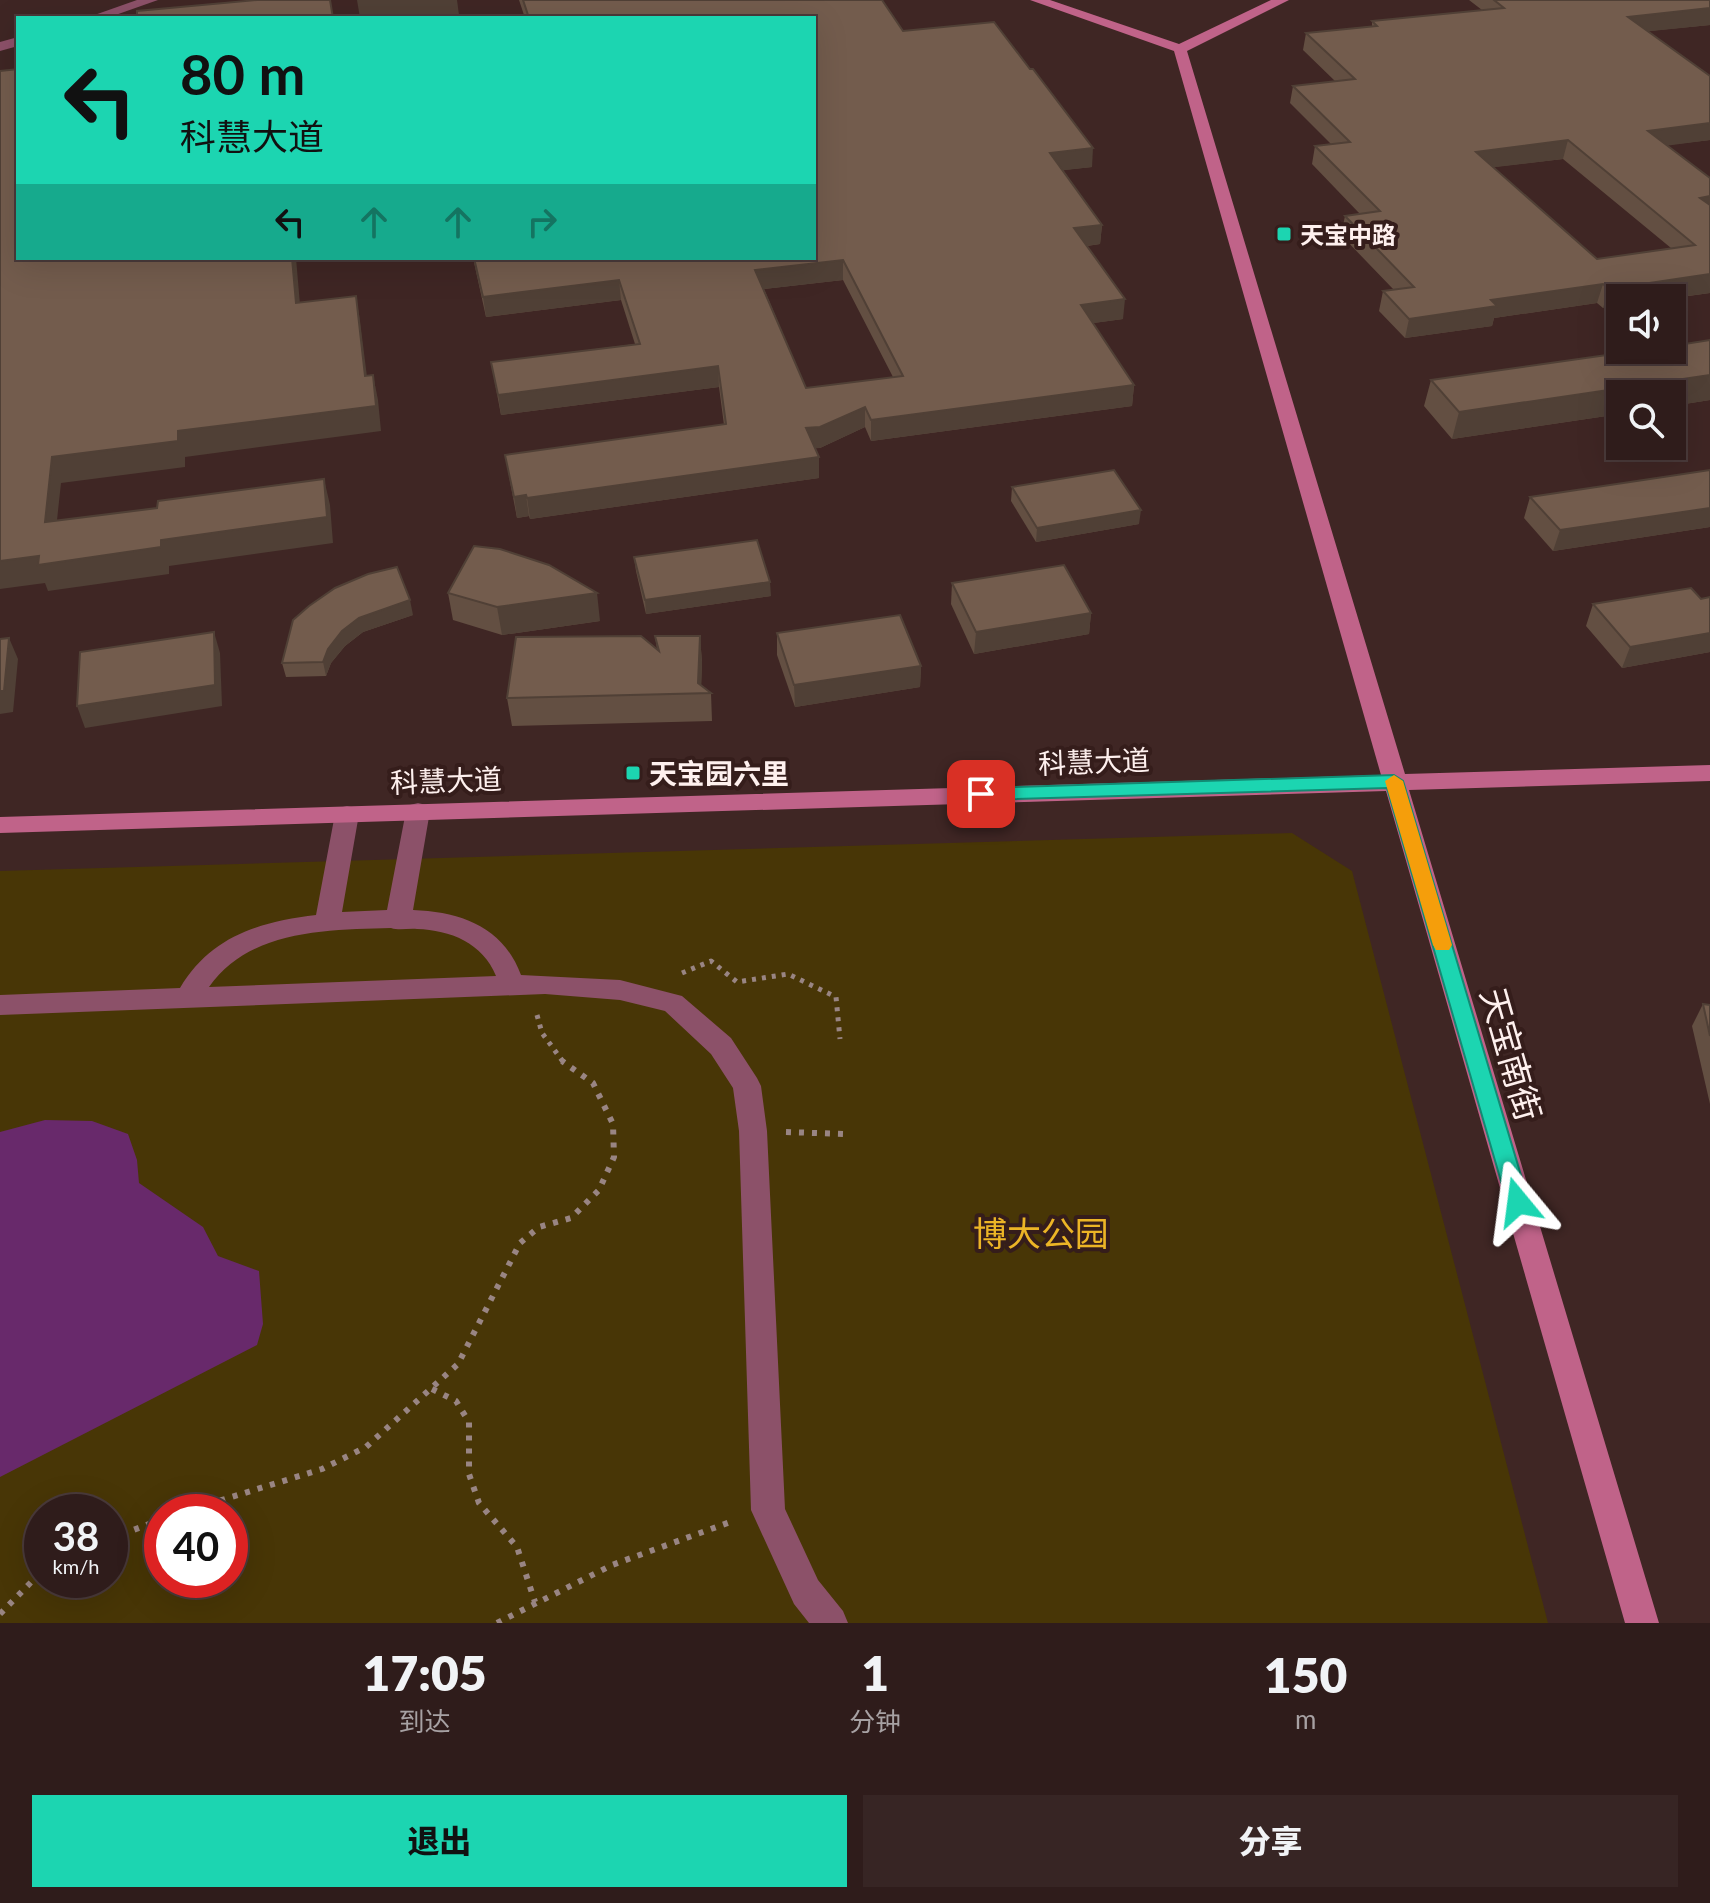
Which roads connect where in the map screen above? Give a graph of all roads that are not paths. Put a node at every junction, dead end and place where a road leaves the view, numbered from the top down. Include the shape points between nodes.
1 (151, 0) edge
2 (1037, 0) edge
3 (1282, 0) edge
4 (99, 16) edge
5 (1180, 49) junction
6 (1710, 773) edge
7 (1394, 781) junction
8 (418, 811) junction
9 (347, 814) junction
10 (0, 825) edge
11 (398, 921) junction
12 (327, 924) junction
13 (512, 985) junction
14 (188, 998) junction
15 (0, 1005) edge
16 (831, 1623) edge
17 (1642, 1623) edge

1 - 4 street
2 - 5 street
3 - 5 street
5 - 7 street
6 - 7 street, 科慧大道
7 - 8 street, 科慧大道
7 - 17 street, 天宝南街
8 - 9 street, 科慧大道
8 - 11 street
9 - 10 street, 科慧大道
9 - 12 street
11 - 12 street
11 - 13 street via 440,922 478,938 492,946
12 - 14 street via 296,925 238,944 213,962
13 - 14 street
13 - 16 street via 634,993 673,1003 721,1046 747,1086 768,1510 806,1592
14 - 15 street

